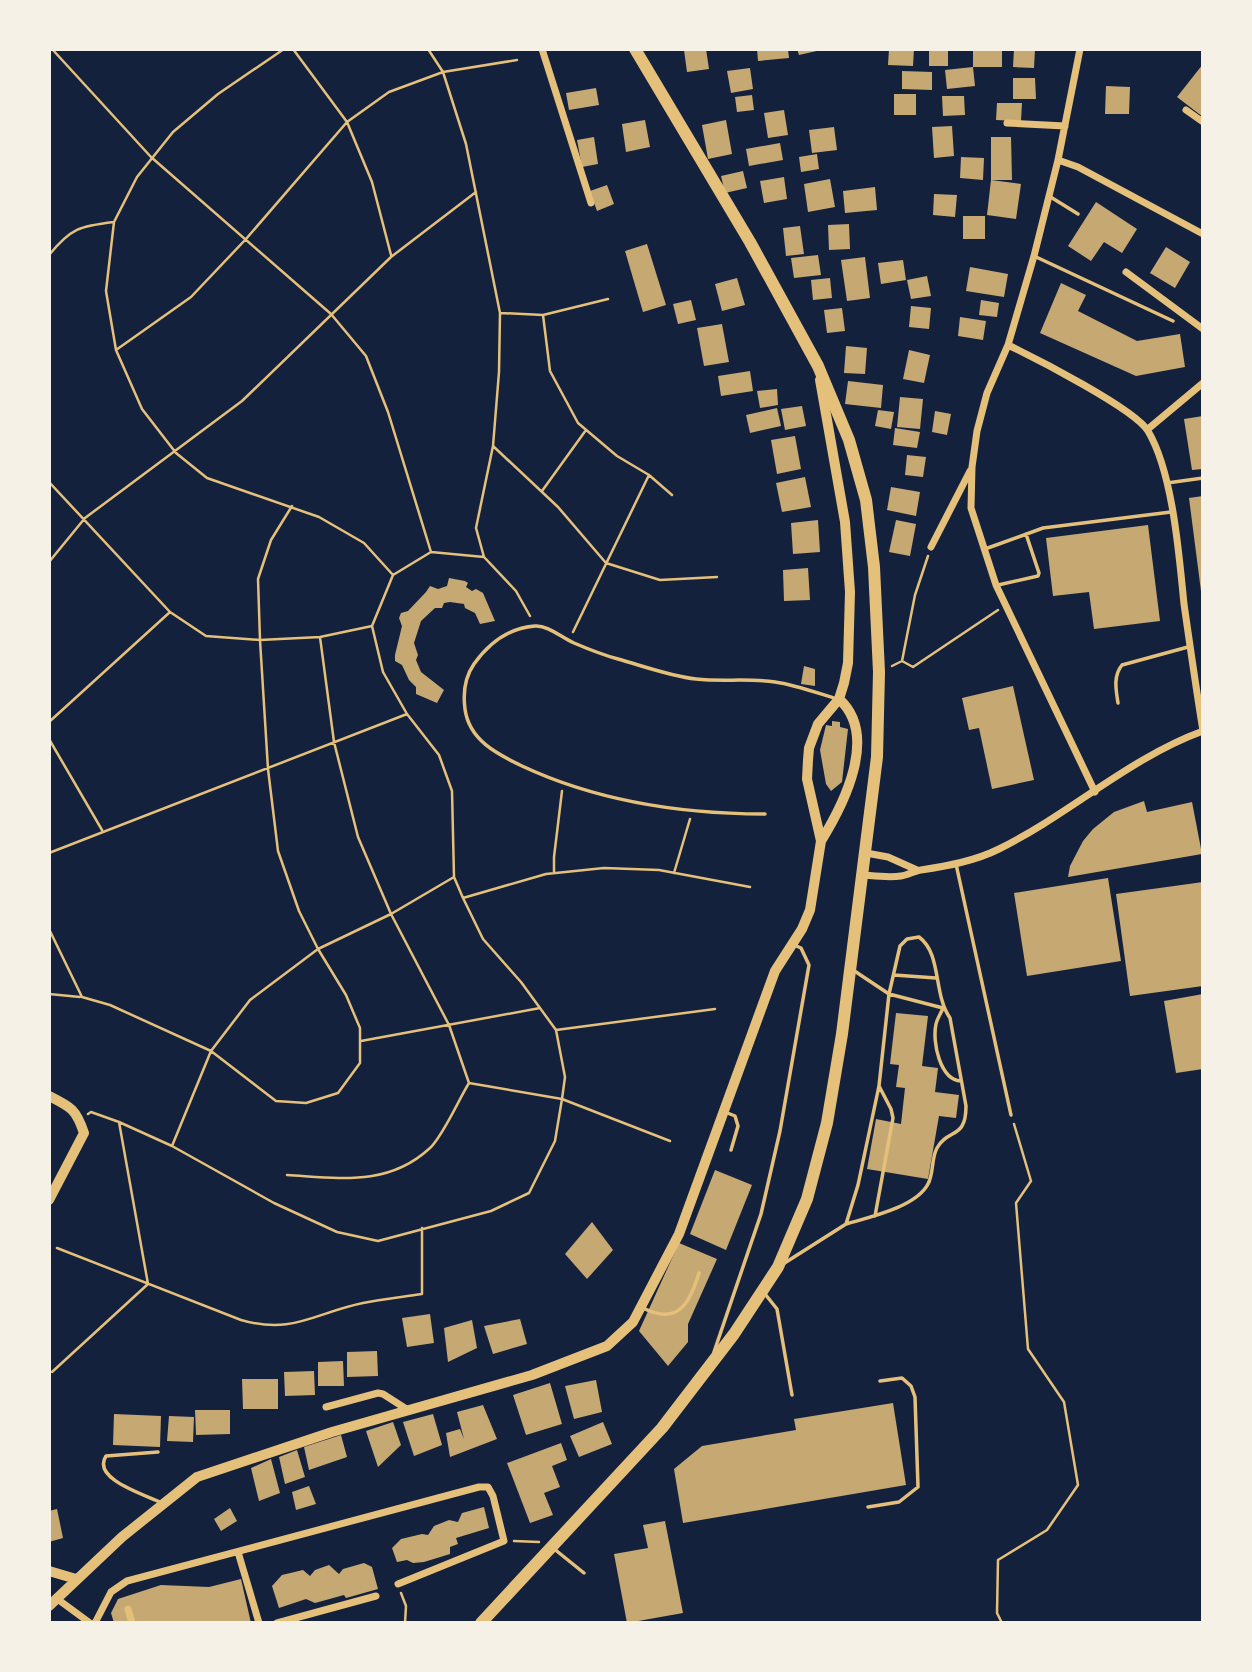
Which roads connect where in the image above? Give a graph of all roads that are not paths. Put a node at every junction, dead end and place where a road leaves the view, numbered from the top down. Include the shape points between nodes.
1 (542, 49) edge
2 (635, 49) edge
3 (1080, 49) edge
4 (1186, 110) dead end
5 (1203, 122) edge
6 (1007, 123) dead end
7 (1065, 126) junction
8 (1058, 160) junction
9 (1049, 196) junction
10 (591, 203) dead end
11 (1078, 214) dead end
12 (1203, 234) edge
13 (1034, 256) junction
14 (1126, 272) dead end
15 (1173, 321) dead end
16 (1203, 329) edge
17 (1008, 345) junction
18 (818, 366) junction
19 (1203, 383) edge
20 (1148, 429) junction
21 (972, 467) junction
22 (1203, 478) edge
23 (1166, 483) junction
24 (1171, 513) junction
25 (1026, 534) junction
26 (932, 547) road end
27 (983, 550) junction
28 (996, 585) junction
29 (1190, 647) junction
30 (839, 699) junction
31 (1118, 703) dead end
32 (1095, 792) junction
33 (765, 814) dead end
34 (821, 841) junction
35 (866, 853) junction
36 (956, 864) junction
37 (917, 870) junction
38 (863, 875) junction
39 (792, 945) junction
40 (850, 969) junction
41 (894, 975) junction
42 (936, 978) junction
43 (889, 994) junction
44 (943, 1008) junction
45 (961, 1081) junction
46 (879, 1086) junction
47 (49, 1096) edge
48 (723, 1111) junction
49 (1011, 1115) road end
50 (731, 1150) dead end
51 (49, 1200) edge
52 (875, 1216) junction
53 (846, 1224) junction
54 (778, 1267) junction
55 (699, 1273) dead end
56 (764, 1292) junction
57 (641, 1307) junction
58 (711, 1363) junction
59 (880, 1381) dead end
60 (792, 1395) dead end
61 (326, 1407) dead end
62 (408, 1410) junction
63 (158, 1452) dead end
64 (164, 1503) junction
65 (868, 1507) dead end
66 (555, 1545) junction
67 (238, 1552) junction
68 (49, 1571) edge
69 (584, 1573) dead end
70 (76, 1579) junction
71 (398, 1584) dead end
72 (376, 1596) dead end
73 (53, 1602) edge
74 (128, 1609) dead end
75 (92, 1623) edge
76 (132, 1623) edge
77 (259, 1623) edge
78 (277, 1623) edge
79 (481, 1623) edge

1 - 10 street
2 - 18 main road
3 - 7 street
4 - 5 street
6 - 7 street
7 - 8 street
8 - 9 street
8 - 12 street
9 - 11 lane
9 - 13 street
13 - 15 lane
13 - 17 street
14 - 16 street
17 - 20 street via 1121,407
17 - 21 street via 987,393
18 - 30 street via 845,522 850,592 848,663
18 - 35 main road via 849,440 866,500 874,566 877,757
19 - 20 street
20 - 23 street
21 - 26 street
21 - 27 street via 971,508
22 - 23 lane
23 - 24 street
24 - 25 lane via 1060,525
24 - 29 street
25 - 27 lane
25 - 28 lane via 1038,576
27 - 28 street
28 - 32 street
29 - 31 lane via 1122,665 1116,680
29 - 32 street via 1203,731 1147,757
30 - 33 lane via 776,682 695,678 619,660 538,625 496,640 470,670 465,687 467,718 474,734 492,751 562,785 626,801 692,811
30 - 34 street via 818,724 809,748 807,779
30 - 34 street via 856,724 855,759 844,801
32 - 36 street via 997,850
34 - 39 street via 810,910
35 - 37 street
35 - 38 main road
36 - 37 street
36 - 49 lane
37 - 38 street via 901,876
38 - 40 main road
39 - 48 street via 775,971
39 - 58 lane via 801,948 809,965 782,1119 761,1214
40 - 43 lane
40 - 54 main road via 827,1124 807,1199
41 - 42 lane
41 - 42 lane via 900,946 919,937 931,951
41 - 43 lane
42 - 44 lane
43 - 44 lane
43 - 46 lane
44 - 45 lane via 950,1018
44 - 45 lane via 935,1037 950,1078
45 - 52 lane via 966,1119 936,1149 924,1191
46 - 52 lane via 893,1118
46 - 53 lane
47 - 51 street via 73,1108 84,1133
48 - 50 lane via 735,1116 738,1126
48 - 57 street via 679,1234
52 - 53 lane
53 - 54 lane
54 - 56 main road
55 - 57 lane via 690,1300 671,1313 662,1315
56 - 58 main road
56 - 60 lane via 778,1310
57 - 62 street via 633,1322 607,1346 532,1375
58 - 66 main road via 662,1428
59 - 65 lane via 902,1378 915,1396 918,1488 899,1502
61 - 62 street via 378,1393
62 - 64 street via 197,1477
63 - 64 lane via 106,1456 102,1465 114,1480
64 - 70 street
66 - 69 lane
66 - 79 main road
67 - 71 street via 488,1487 503,1541
67 - 75 street via 127,1581 111,1592
67 - 77 street
68 - 70 street
70 - 73 street
72 - 78 street
73 - 75 street
74 - 76 street

